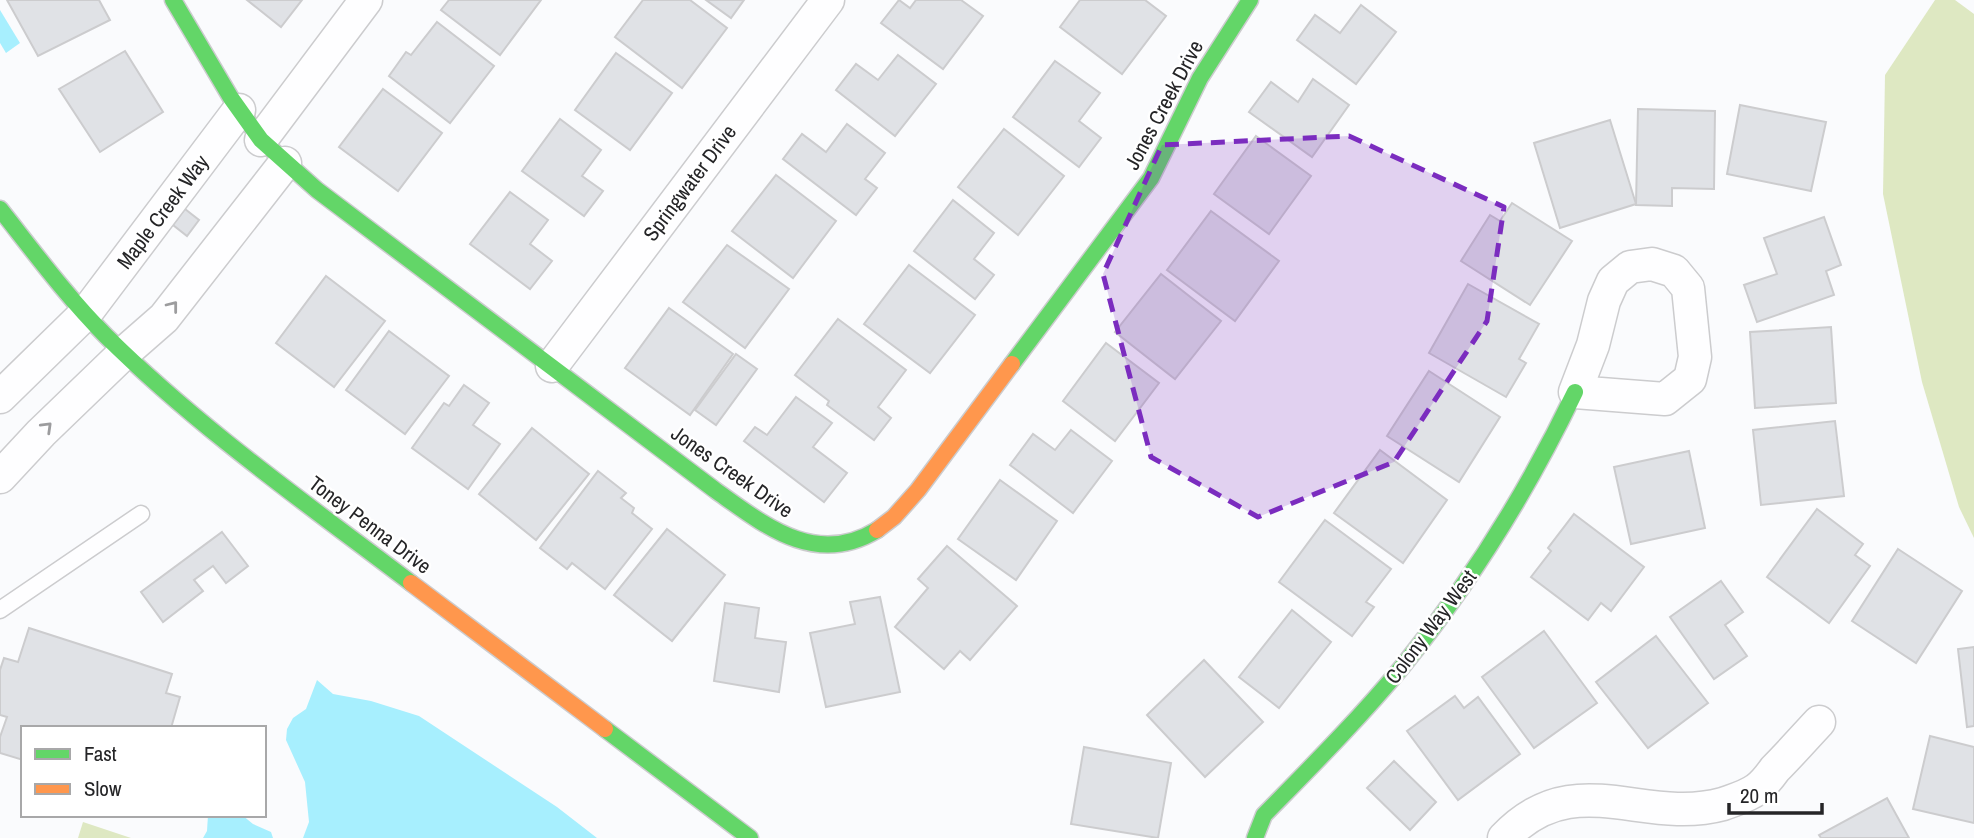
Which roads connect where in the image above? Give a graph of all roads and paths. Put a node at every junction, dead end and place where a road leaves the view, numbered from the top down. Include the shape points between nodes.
1 (173, 0) edge
2 (366, 0) edge
3 (828, 0) edge
4 (1250, 0) edge
5 (239, 110) junction
6 (261, 140) junction
7 (285, 163) junction
8 (0, 209) edge
9 (86, 313) junction
10 (124, 353) junction
11 (552, 366) junction
12 (1575, 392) junction
13 (0, 397) edge
14 (0, 477) edge
15 (141, 514) dead end
16 (0, 610) edge
17 (1819, 722) dead end
18 (750, 838) edge
19 (1255, 838) edge
20 (1504, 838) edge

1 - 5 street, Jones Creek Drive
2 - 6 street
3 - 11 street, Springwater Drive
4 - 11 street, Jones Creek Drive via 1200,78 1151,178 918,490 884,525 857,539 830,544 800,541 773,530
5 - 6 street, Jones Creek Drive
5 - 9 street, Maple Creek Way
6 - 7 street, Jones Creek Drive
10 -> 7 street via 164,318
7 - 11 street, Jones Creek Drive
8 - 9 street, Toney Penna Drive
9 - 10 street, Toney Penna Drive
9 - 13 street, Maple Creek Way
14 -> 10 street
10 - 18 street, Toney Penna Drive via 210,431
12 - 12 street, Colony Way West via 1613,281 1630,267 1652,264 1674,271 1688,288 1695,357 1690,379 1665,400
12 - 19 street, Colony Way West via 1525,491 1474,573 1370,705 1264,815
15 - 16 lane
17 - 20 street via 1757,790 1734,800 1686,810 1588,799 1565,801 1543,808

